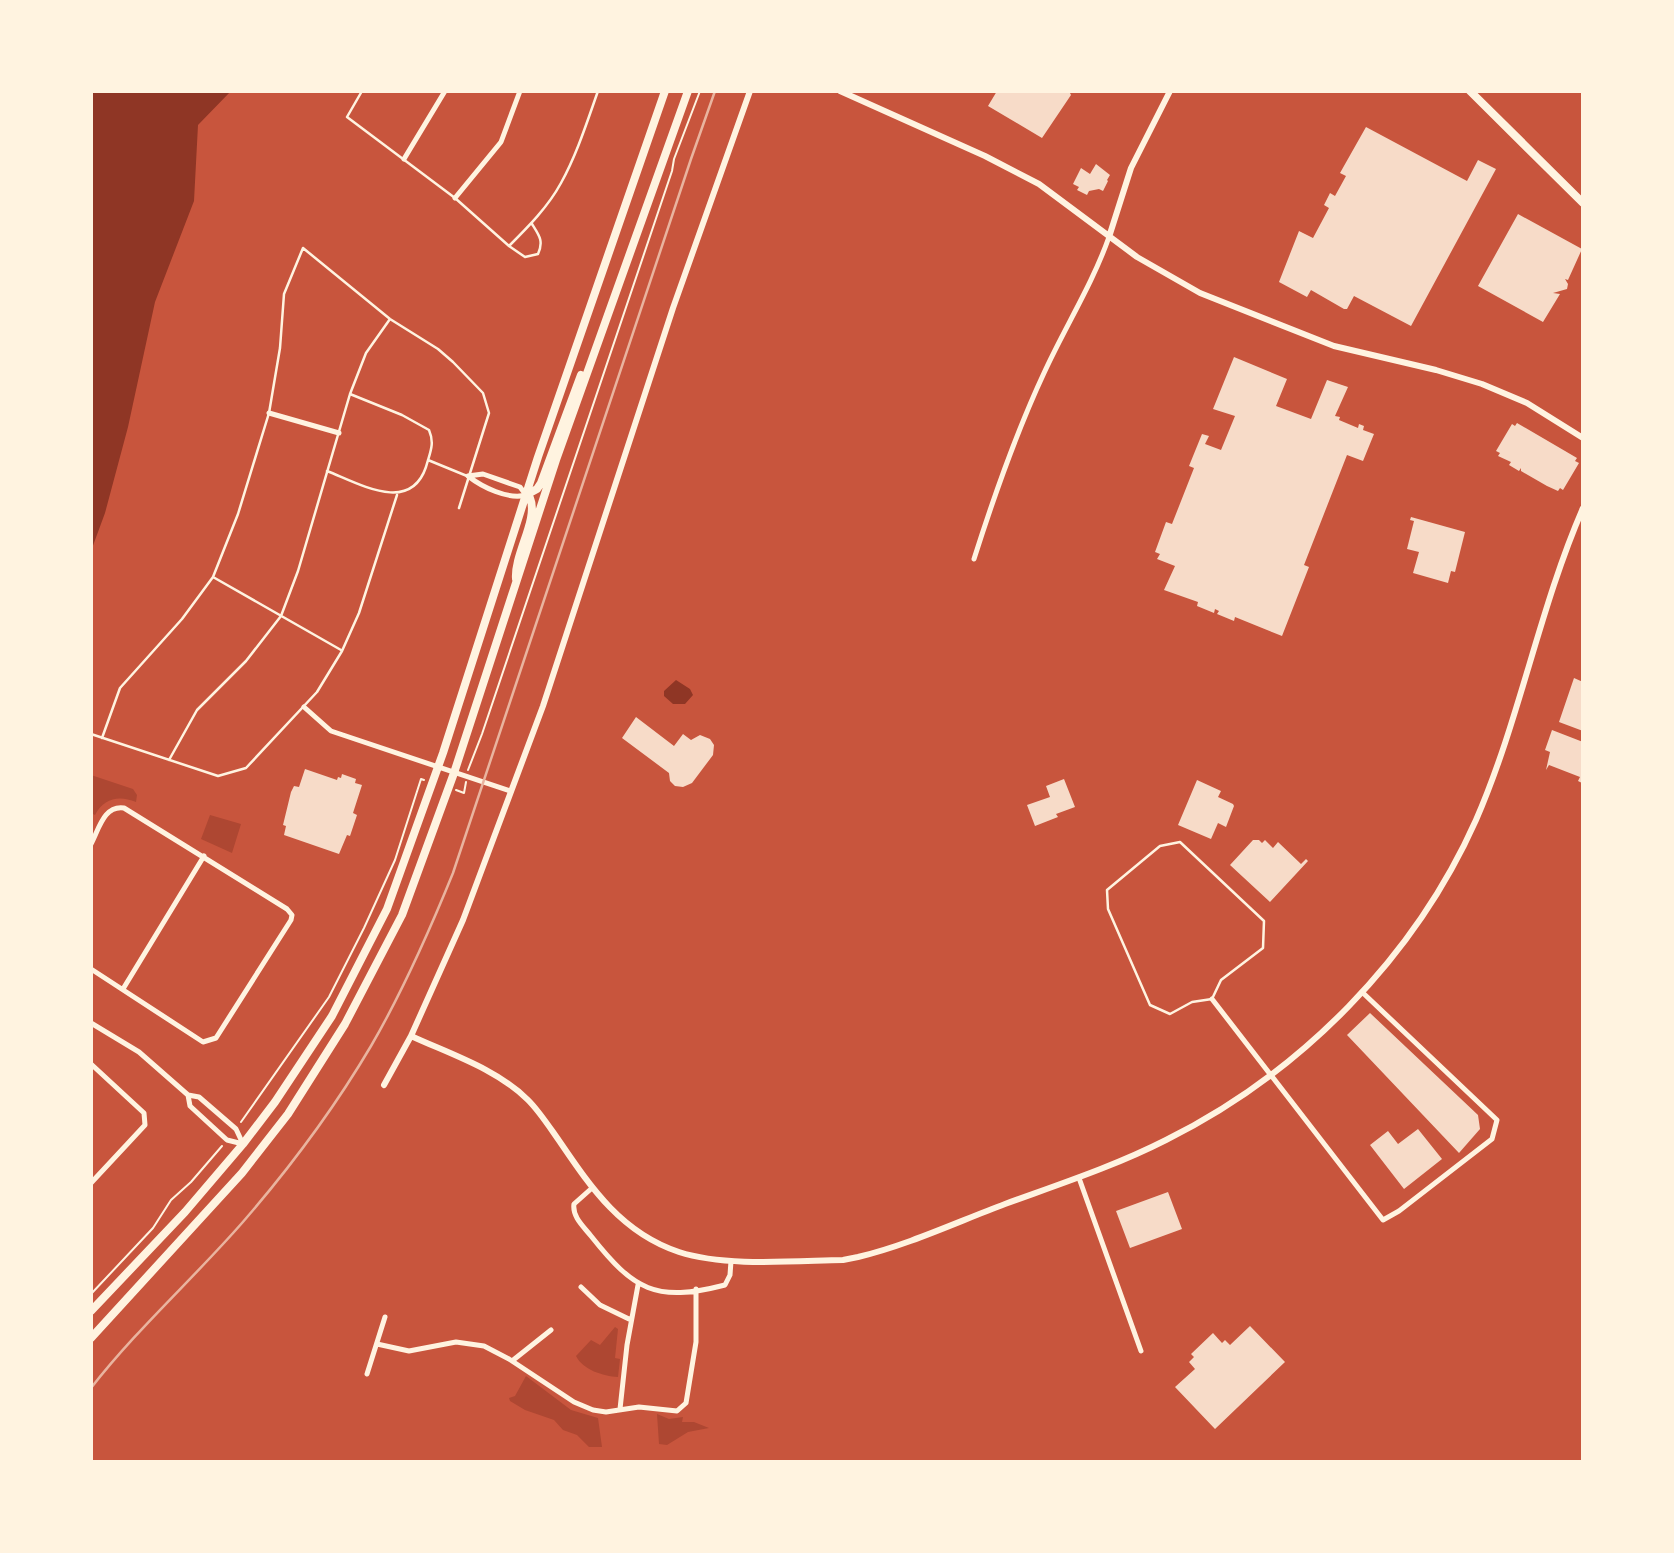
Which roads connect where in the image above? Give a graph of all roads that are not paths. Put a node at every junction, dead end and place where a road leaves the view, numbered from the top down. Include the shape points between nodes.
1 (362, 91) edge
2 (445, 91) edge
3 (520, 91) edge
4 (598, 91) edge
5 (665, 91) edge
6 (750, 91) edge
7 (840, 91) edge
8 (1170, 91) edge
9 (1470, 91) edge
10 (687, 92) edge
11 (404, 159) junction
12 (455, 198) junction
13 (1583, 204) edge
14 (532, 224) junction
15 (1109, 237) junction
16 (509, 246) junction
17 (390, 319) junction
18 (595, 351) junction
19 (350, 394) junction
20 (269, 413) junction
21 (339, 433) junction
22 (1583, 438) edge
23 (428, 460) junction
24 (327, 471) junction
25 (468, 476) junction
26 (397, 495) junction
27 (526, 495) junction
28 (459, 508) dead end
29 (1583, 508) edge
30 (974, 559) dead end
31 (214, 577) junction
32 (516, 586) junction
33 (281, 616) junction
34 (342, 651) junction
35 (304, 707) junction
36 (91, 734) edge
37 (102, 738) junction
38 (169, 760) junction
39 (438, 767) junction
40 (454, 772) junction
41 (510, 792) junction
42 (91, 844) edge
43 (204, 856) junction
44 (91, 969) edge
45 (123, 989) junction
46 (1362, 992) junction
47 (1212, 999) junction
48 (91, 1023) edge
49 (411, 1036) junction
50 (91, 1064) edge
51 (1272, 1074) junction
52 (384, 1085) dead end
53 (188, 1095) junction
54 (243, 1144) junction
55 (256, 1156) junction
56 (1079, 1178) junction
57 (91, 1183) edge
58 (592, 1188) junction
59 (731, 1261) junction
60 (638, 1285) junction
61 (581, 1287) dead end
62 (696, 1290) junction
63 (91, 1311) edge
64 (385, 1317) dead end
65 (631, 1320) junction
66 (551, 1330) dead end
67 (91, 1338) edge
68 (377, 1344) junction
69 (1141, 1351) dead end
70 (512, 1361) junction
71 (368, 1374) dead end
72 (620, 1409) junction

1 - 11 lane via 347,117
2 - 11 street
3 - 12 street via 500,142
4 - 14 lane via 561,184
5 - 27 main road
6 - 41 street
7 - 15 street via 1039,184
8 - 15 street via 1130,169
9 - 13 main road
10 - 18 main road
11 - 12 lane
12 - 16 lane
14 - 16 lane
14 - 16 lane via 542,245 538,254 525,257
15 - 22 street via 1164,275 1215,300 1334,346 1482,384 1527,403
15 - 30 street via 1042,377
17 - 19 lane via 366,353
17 - 20 lane via 303,248 284,294
17 - 25 lane via 438,349 483,393 489,412
18 - 27 main road via 541,483
18 - 32 main road
19 - 21 lane
19 - 23 lane via 429,430 434,442
20 - 21 street
20 - 31 lane
21 - 24 lane
23 - 25 lane
23 - 26 lane via 414,488
24 - 26 lane
24 - 33 lane
25 - 27 street via 478,485 517,497
25 - 27 street via 483,474 520,487
25 - 28 lane
26 - 34 lane
27 - 32 main road via 533,511 515,566
27 - 39 main road
29 - 46 street via 1553,583 1500,761 1474,824 1424,912
31 - 33 lane
31 - 37 lane via 120,688
32 - 40 main road
33 - 34 lane
33 - 38 lane via 246,661 197,710
34 - 35 lane
35 - 38 lane via 246,768 219,776
35 - 39 street via 331,731
36 - 37 lane
37 - 38 lane
39 - 40 street
39 - 54 main road via 387,909 332,1016
40 - 41 street
40 - 55 main road via 395,927 345,1024
41 - 49 street via 463,920
42 - 43 street via 105,816 113,808 124,808
43 - 45 street
43 - 45 street via 287,909 291,920 216,1038 209,1041 203,1042
44 - 45 street
46 - 51 street
46 - 51 street via 1497,1120 1492,1139 1383,1220
47 - 47 lane via 1222,980 1263,947 1264,921 1181,842 1160,846 1107,890 1108,909 1150,1005 1170,1014 1192,1002
47 - 51 street
48 - 53 street via 139,1052
49 - 52 street
49 - 58 street via 516,1089 537,1110
50 - 57 street via 144,1113 146,1121
51 - 56 street via 1196,1125
53 - 54 street via 199,1097 236,1129
53 - 54 street via 190,1106 227,1140
54 - 55 main road
54 - 63 main road
55 - 67 main road
56 - 59 street via 858,1257
56 - 69 street
58 - 59 street via 621,1220 649,1239 697,1257
58 - 60 street via 574,1204 575,1215 612,1263
59 - 62 street via 725,1285
60 - 62 street via 656,1291
60 - 65 street
61 - 65 street via 600,1304
62 - 72 street via 696,1342 686,1403 672,1412 650,1407
64 - 68 street
65 - 72 street
66 - 70 street
68 - 70 street via 409,1351 446,1343 473,1344
68 - 71 street
70 - 72 street via 574,1402 606,1412

